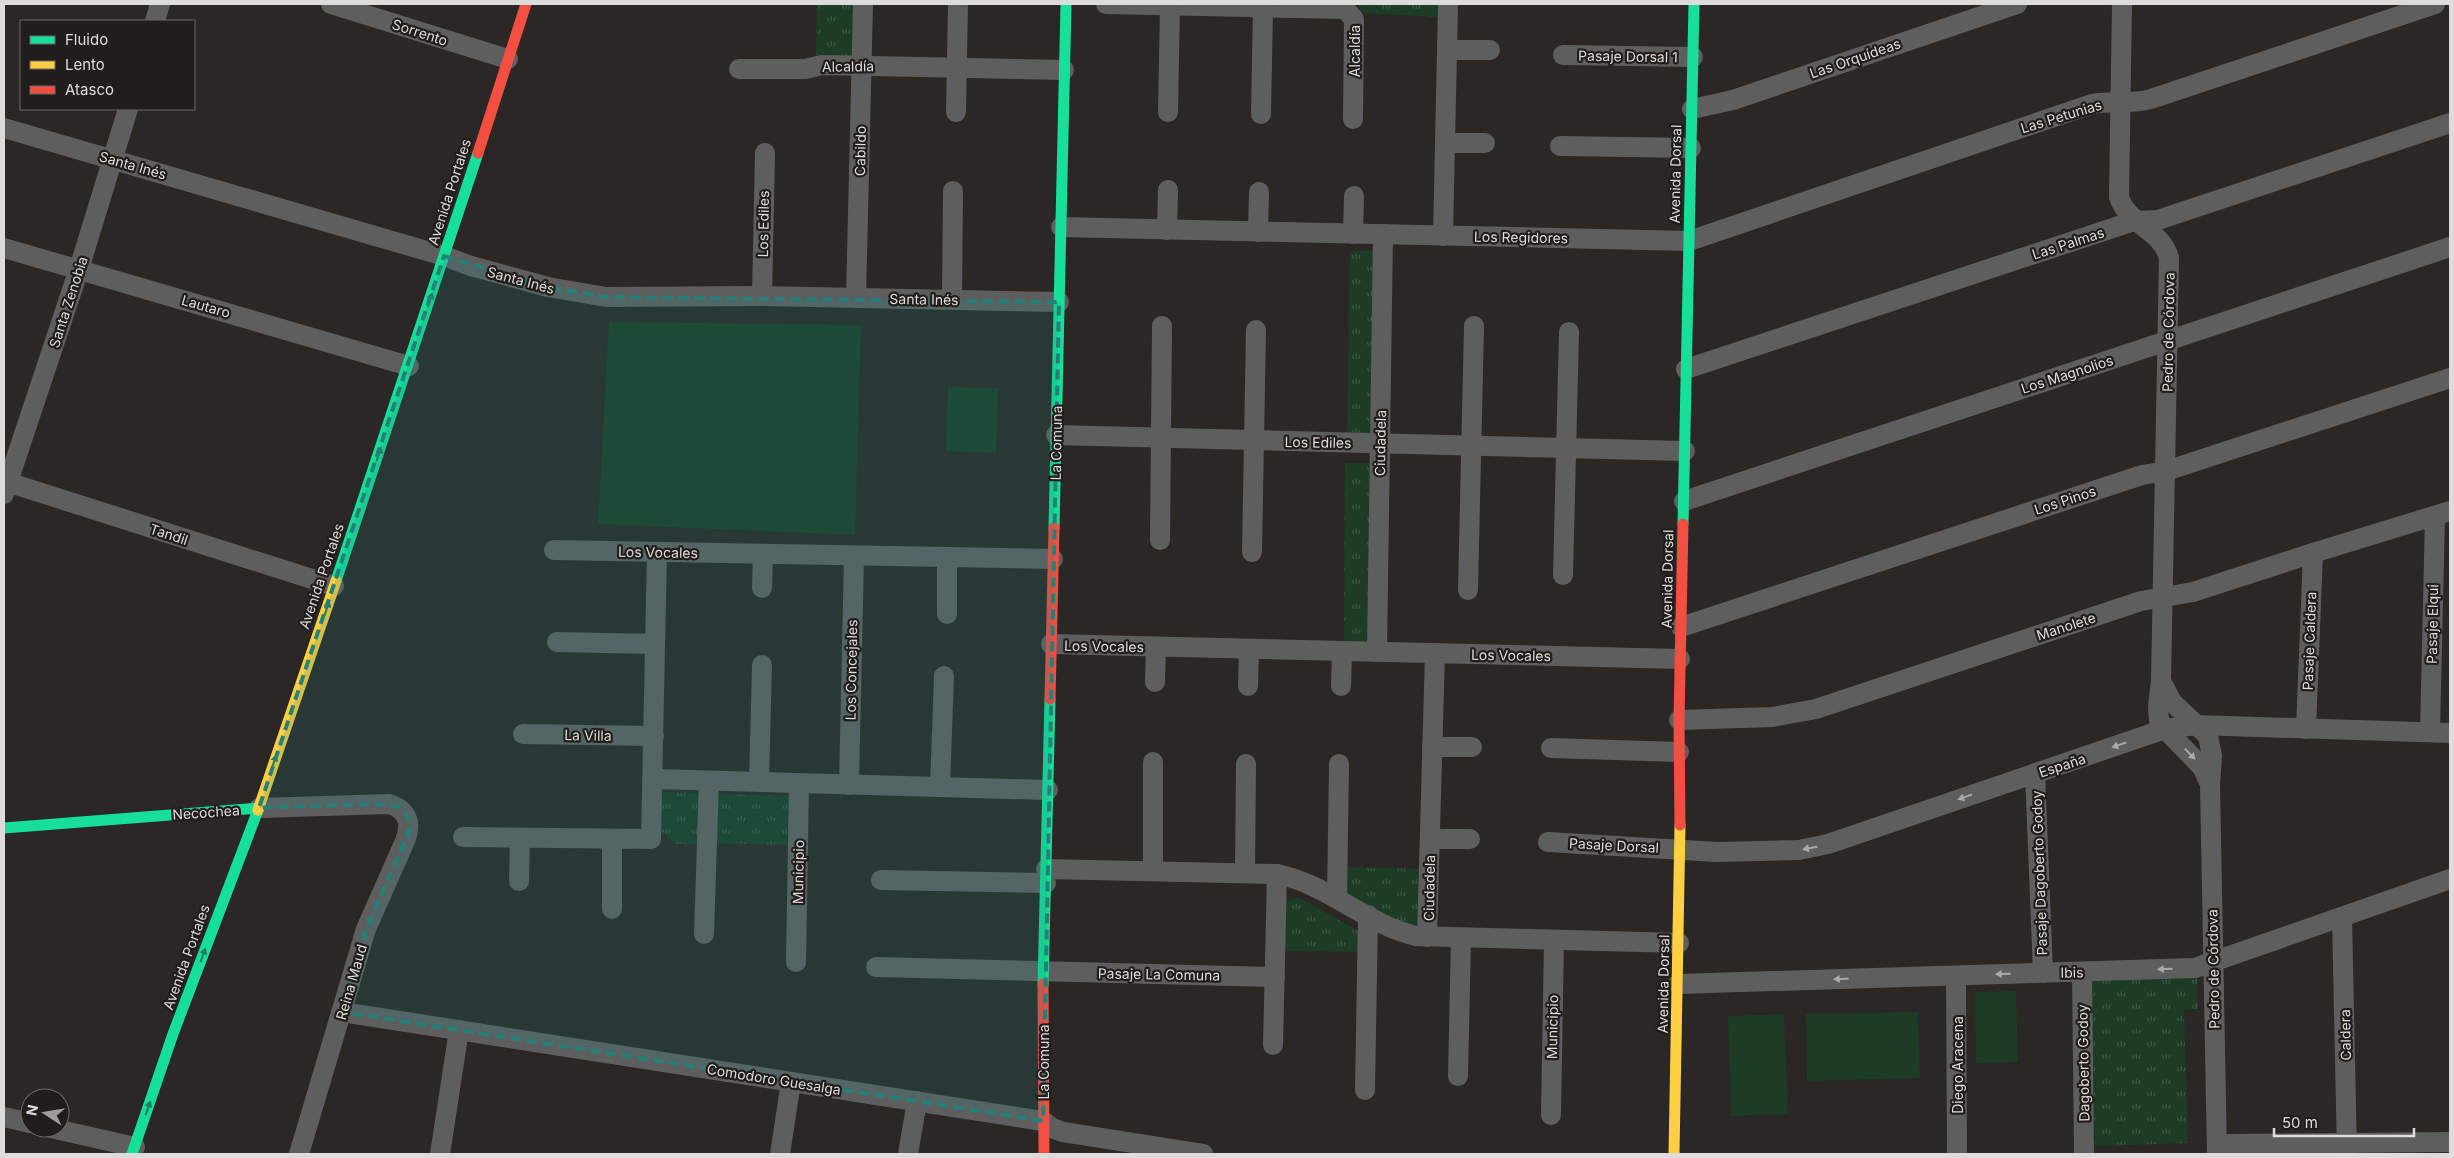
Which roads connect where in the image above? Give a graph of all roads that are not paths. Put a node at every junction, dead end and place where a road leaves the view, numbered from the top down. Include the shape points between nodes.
1 (160, 4) edge
2 (331, 4) edge
3 (526, 4) edge
4 (863, 4) edge
5 (958, 4) edge
6 (1066, 4) edge
7 (1106, 4) edge
8 (1448, 4) edge
9 (1694, 4) edge
10 (2017, 4) edge
11 (2122, 4) edge
12 (2435, 4) edge
13 (1170, 5) junction
14 (1298, 6) edge
15 (1263, 8) junction
16 (155, 20) edge
17 (1447, 50) junction
18 (1490, 50) dead end
19 (1563, 55) dead end
20 (1693, 57) junction
21 (508, 59) junction
22 (862, 66) junction
23 (957, 68) junction
24 (739, 69) dead end
25 (1064, 70) junction
26 (2120, 102) junction
27 (1692, 109) junction
28 (128, 110) edge
29 (956, 112) dead end
30 (1168, 112) dead end
31 (1261, 114) dead end
32 (1353, 119) dead end
33 (2450, 123) edge
34 (4, 128) edge
35 (1445, 143) junction
36 (1485, 143) dead end
37 (1560, 146) dead end
38 (1691, 148) junction
39 (765, 152) dead end
40 (112, 158) junction
41 (1168, 190) dead end
42 (953, 191) dead end
43 (1259, 192) dead end
44 (1354, 196) dead end
45 (2134, 221) junction
46 (1061, 227) junction
47 (1167, 230) junction
48 (1258, 232) junction
49 (1353, 234) junction
50 (1383, 234) junction
51 (1443, 236) junction
52 (1689, 241) junction
53 (2450, 247) edge
54 (4, 248) edge
55 (444, 256) junction
56 (79, 269) junction
57 (762, 296) junction
58 (856, 298) junction
59 (952, 300) junction
60 (1059, 302) junction
61 (1162, 326) dead end
62 (1474, 326) dead end
63 (1256, 330) dead end
64 (1569, 332) dead end
65 (2168, 341) junction
66 (409, 366) junction
67 (1686, 369) junction
68 (2450, 378) edge
69 (1056, 435) junction
70 (1161, 438) junction
71 (1254, 440) junction
72 (1380, 443) junction
73 (1471, 446) junction
74 (1566, 448) junction
75 (1685, 451) junction
76 (2166, 471) junction
77 (5, 486) edge
78 (1684, 501) junction
79 (2443, 513) edge
80 (1160, 540) dead end
81 (554, 550) dead end
82 (657, 552) junction
83 (1252, 552) dead end
84 (2313, 553) junction
85 (763, 554) junction
86 (854, 556) junction
87 (947, 558) junction
88 (1053, 560) junction
89 (1563, 575) dead end
90 (334, 586) junction
91 (762, 588) dead end
92 (1468, 590) dead end
93 (2163, 596) junction
94 (946, 614) dead end
95 (1681, 627) junction
96 (557, 642) dead end
97 (655, 644) junction
98 (1051, 644) junction
99 (1156, 647) junction
100 (1249, 649) junction
101 (1342, 651) junction
102 (1377, 652) junction
103 (1435, 653) junction
104 (1680, 659) junction
105 (762, 666) dead end
106 (944, 676) dead end
107 (2162, 681) junction
108 (1155, 682) dead end
109 (1248, 686) dead end
110 (1341, 686) dead end
111 (1679, 720) junction
112 (2196, 725) junction
113 (2165, 729) junction
114 (2306, 729) junction
115 (2430, 732) junction
116 (2450, 732) edge
117 (523, 734) dead end
118 (654, 736) junction
119 (1432, 747) junction
120 (1472, 747) dead end
121 (1552, 748) dead end
122 (1679, 752) junction
123 (1153, 762) dead end
124 (1246, 764) dead end
125 (1339, 764) dead end
126 (2036, 773) junction
127 (652, 780) junction
128 (708, 781) junction
129 (759, 782) junction
130 (799, 783) junction
131 (848, 784) junction
132 (2210, 784) junction
133 (940, 787) junction
134 (1048, 790) junction
135 (258, 808) junction
136 (406, 814) joint
137 (4, 828) edge
138 (463, 837) dead end
139 (520, 838) junction
140 (612, 839) junction
141 (1430, 839) junction
142 (1470, 840) dead end
143 (1548, 842) dead end
144 (1680, 848) junction
145 (1153, 871) junction
146 (1245, 873) junction
147 (1277, 874) junction
148 (1046, 876) junction
149 (2450, 879) edge
150 (881, 880) dead end
151 (519, 881) dead end
152 (1337, 899) junction
153 (612, 909) dead end
154 (1368, 916) junction
155 (2342, 916) junction
156 (704, 934) dead end
157 (1428, 937) junction
158 (1461, 938) junction
159 (1554, 940) junction
160 (1679, 943) junction
161 (796, 962) dead end
162 (2213, 962) junction
163 (876, 967) dead end
164 (1044, 970) junction
165 (2082, 972) junction
166 (2043, 973) junction
167 (1956, 976) junction
168 (1275, 977) junction
169 (1678, 984) junction
170 (342, 1012) junction
171 (459, 1030) junction
172 (1273, 1045) dead end
173 (1458, 1076) dead end
174 (791, 1082) junction
175 (1365, 1090) dead end
176 (916, 1101) junction
177 (1550, 1115) dead end
178 (4, 1117) edge
179 (20, 1121) edge
180 (1043, 1121) junction
181 (70, 1133) edge
182 (2450, 1142) edge
183 (2347, 1148) edge
184 (2217, 1149) edge
185 (133, 1151) edge
186 (299, 1154) edge
187 (440, 1154) edge
188 (780, 1154) edge
189 (908, 1154) edge
190 (1044, 1154) edge
191 (1203, 1154) edge
192 (1674, 1154) edge
193 (1957, 1154) edge
194 (2084, 1154) edge

1 - 16 street
2 - 21 street, Sorrento
3 - 21 street, Avenida Portales
4 - 22 street, Cabildo
5 - 23 street
6 - 25 street, La Comuna
7 - 13 street, Alcaldía
8 - 17 street
9 - 20 street, Avenida Dorsal
10 - 27 street, Las Orquídeas via 1733,100
11 - 26 street, Pedro de Córdova
12 - 26 street, Las Petunias via 2151,99
13 - 15 street, Alcaldía
13 - 30 street
14 - 15 street, Alcaldía
14 - 32 street, Alcaldía via 1345,9 1354,19
15 - 31 street
17 - 18 street
17 - 35 street
19 - 20 street, Pasaje Dorsal 1
20 - 27 street, Avenida Dorsal
21 - 55 street, Avenida Portales
22 - 23 street, Alcaldía
22 - 24 street, Alcaldía
22 - 58 street, Cabildo
23 - 25 street, Alcaldía
23 - 29 street
25 - 46 street, La Comuna
26 - 45 street, Pedro de Córdova via 2119,198
26 - 52 street, Las Petunias via 2092,104
27 - 38 street, Avenida Dorsal
28 - 40 street, Santa Zenobia
33 - 45 street, Las Palmas via 2158,220
34 - 40 street, Santa Inés
35 - 36 street
35 - 51 street
37 - 38 street
38 - 52 street, Avenida Dorsal
39 - 57 street, Los Ediles
40 - 55 street, Santa Inés
40 - 56 street, Santa Zenobia
41 - 47 street
42 - 59 street
43 - 48 street
44 - 49 street
45 - 65 street, Pedro de Córdova via 2163,244 2169,258
45 - 67 street, Las Palmas
46 - 47 street, Los Regidores
46 - 60 street, La Comuna
47 - 48 street, Los Regidores
48 - 49 street, Los Regidores
49 - 50 street, Los Regidores
50 - 51 street, Los Regidores
50 - 72 street, Ciudadela
51 - 52 street, Los Regidores
52 - 67 street, Avenida Dorsal
53 - 65 street, Los Magnolios
54 - 56 street, Lautaro
55 - 57 street, Santa Inés via 531,282 598,296
66 -> 55 street, Avenida Portales
56 - 66 street, Lautaro
56 - 77 street, Santa Zenobia
57 - 58 street, Santa Inés
58 - 59 street, Santa Inés
59 - 60 street, Santa Inés
60 - 69 street, La Comuna
61 - 70 street
62 - 73 street
63 - 71 street
64 - 74 street
65 - 76 street, Pedro de Córdova
65 - 78 street, Los Magnolios
90 -> 66 street, Avenida Portales
67 - 75 street, Avenida Dorsal
68 - 76 street, Los Pinos
69 - 70 street, Los Ediles
69 - 88 street, La Comuna
70 - 71 street, Los Ediles
70 - 80 street
71 - 72 street, Los Ediles
71 - 83 street
72 - 73 street, Los Ediles
72 - 102 street, Ciudadela
73 - 74 street, Los Ediles
73 - 92 street
74 - 75 street, Los Ediles
74 - 89 street
75 - 78 street, Avenida Dorsal
76 - 93 street, Pedro de Córdova
76 - 95 street, Los Pinos via 2142,475
77 - 90 street, Tandil
78 - 95 street, Avenida Dorsal
79 - 84 street, Manolete
79 - 115 street, Pasaje Elqui
81 - 82 street, Los Vocales
82 - 85 street, Los Vocales
82 - 97 street
84 - 93 street, Manolete via 2193,592
84 - 114 street, Pasaje Caldera
85 - 86 street, Los Vocales
85 - 91 street
86 - 87 street, Los Vocales
86 - 131 street, Los Concejales
87 - 88 street, Los Vocales
87 - 94 street
88 - 98 street, La Comuna
135 -> 90 street, Avenida Portales
93 - 107 street, Pedro de Córdova
93 - 111 street, Manolete via 1803,712 1772,717
95 - 104 street, Avenida Dorsal
96 - 97 street
97 - 118 street
98 - 99 street, Los Vocales
98 - 134 street, La Comuna
99 - 100 street, Los Vocales
99 - 108 street, Los Vocales
100 - 101 street, Los Vocales
100 - 109 street
101 - 102 street, Los Vocales
101 - 110 street
102 - 103 street, Los Vocales
103 - 104 street, Los Vocales
103 - 119 street, Ciudadela
104 - 111 street, Avenida Dorsal
105 - 129 street
106 - 133 street
107 - 112 street, Pedro de Córdova via 2172,702
107 - 113 street, Pedro de Córdova via 2158,707 2159,720
111 - 122 street, Avenida Dorsal
112 - 113 street, España
112 - 114 street, España
112 - 132 street, Pedro de Córdova via 2212,745
113 -> 126 street, España
113 -> 132 street, Pedro de Córdova via 2202,766
114 - 115 street, España
115 - 116 street, España
117 - 118 street, La Villa
118 - 127 street
119 - 120 street
119 - 141 street, Ciudadela
121 - 122 street
122 - 144 street, Avenida Dorsal
123 - 145 street
124 - 146 street
125 - 152 street
126 -> 144 street, España via 1814,848 1717,852
126 - 166 street, Pasaje Dagoberto Godoy
127 - 128 street
127 - 140 street via 651,839
128 - 129 street
128 - 156 street
129 - 130 street
130 - 131 street
130 - 161 street, Municipio
131 - 133 street
132 - 162 street, Pedro de Córdova
133 - 134 street
134 - 148 street, La Comuna
135 - 136 street, Necochea via 377,804 400,807
135 - 137 street, Necochea
185 -> 135 street, Avenida Portales
136 - 170 street, Reina Maud via 409,831 366,929
138 - 139 street
139 - 140 street
139 - 151 street
140 - 153 street
141 - 142 street, Ciudadela
141 - 157 street, Ciudadela
143 - 144 street, Pasaje Dorsal
144 - 160 street, Avenida Dorsal
145 - 146 street
145 - 148 street
146 - 147 street
147 - 152 street via 1298,880
147 - 168 street
148 - 150 street
148 - 164 street, La Comuna
149 - 155 street, Ibis
152 - 154 street
154 - 157 street via 1396,931
154 - 175 street
155 - 162 street, Ibis
155 - 183 street, Caldera
157 - 158 street
158 - 159 street
158 - 173 street
159 - 160 street
159 - 177 street, Municipio
160 - 169 street, Avenida Dorsal
162 -> 165 street, Ibis via 2195,968
162 - 184 street, Pedro de Córdova
163 - 164 street
164 - 168 street, Pasaje La Comuna
164 - 180 street, La Comuna
165 - 166 street, Ibis
165 - 194 street, Dagoberto Godoy
166 -> 167 street, Ibis
167 -> 169 street, Ibis
167 - 193 street, Diego Aracena
168 - 172 street
169 - 192 street, Avenida Dorsal
170 - 171 street, Comodoro Guesalga
170 - 186 street, Reina Maud
171 - 174 street, Comodoro Guesalga
171 - 187 street
174 - 176 street, Comodoro Guesalga
174 - 188 street
176 - 180 street, Comodoro Guesalga
176 - 189 street
178 - 179 street
180 - 190 street, La Comuna
180 - 191 street, Comodoro Guesalga via 1062,1132
181 - 185 street
182 - 183 street
183 - 184 street

